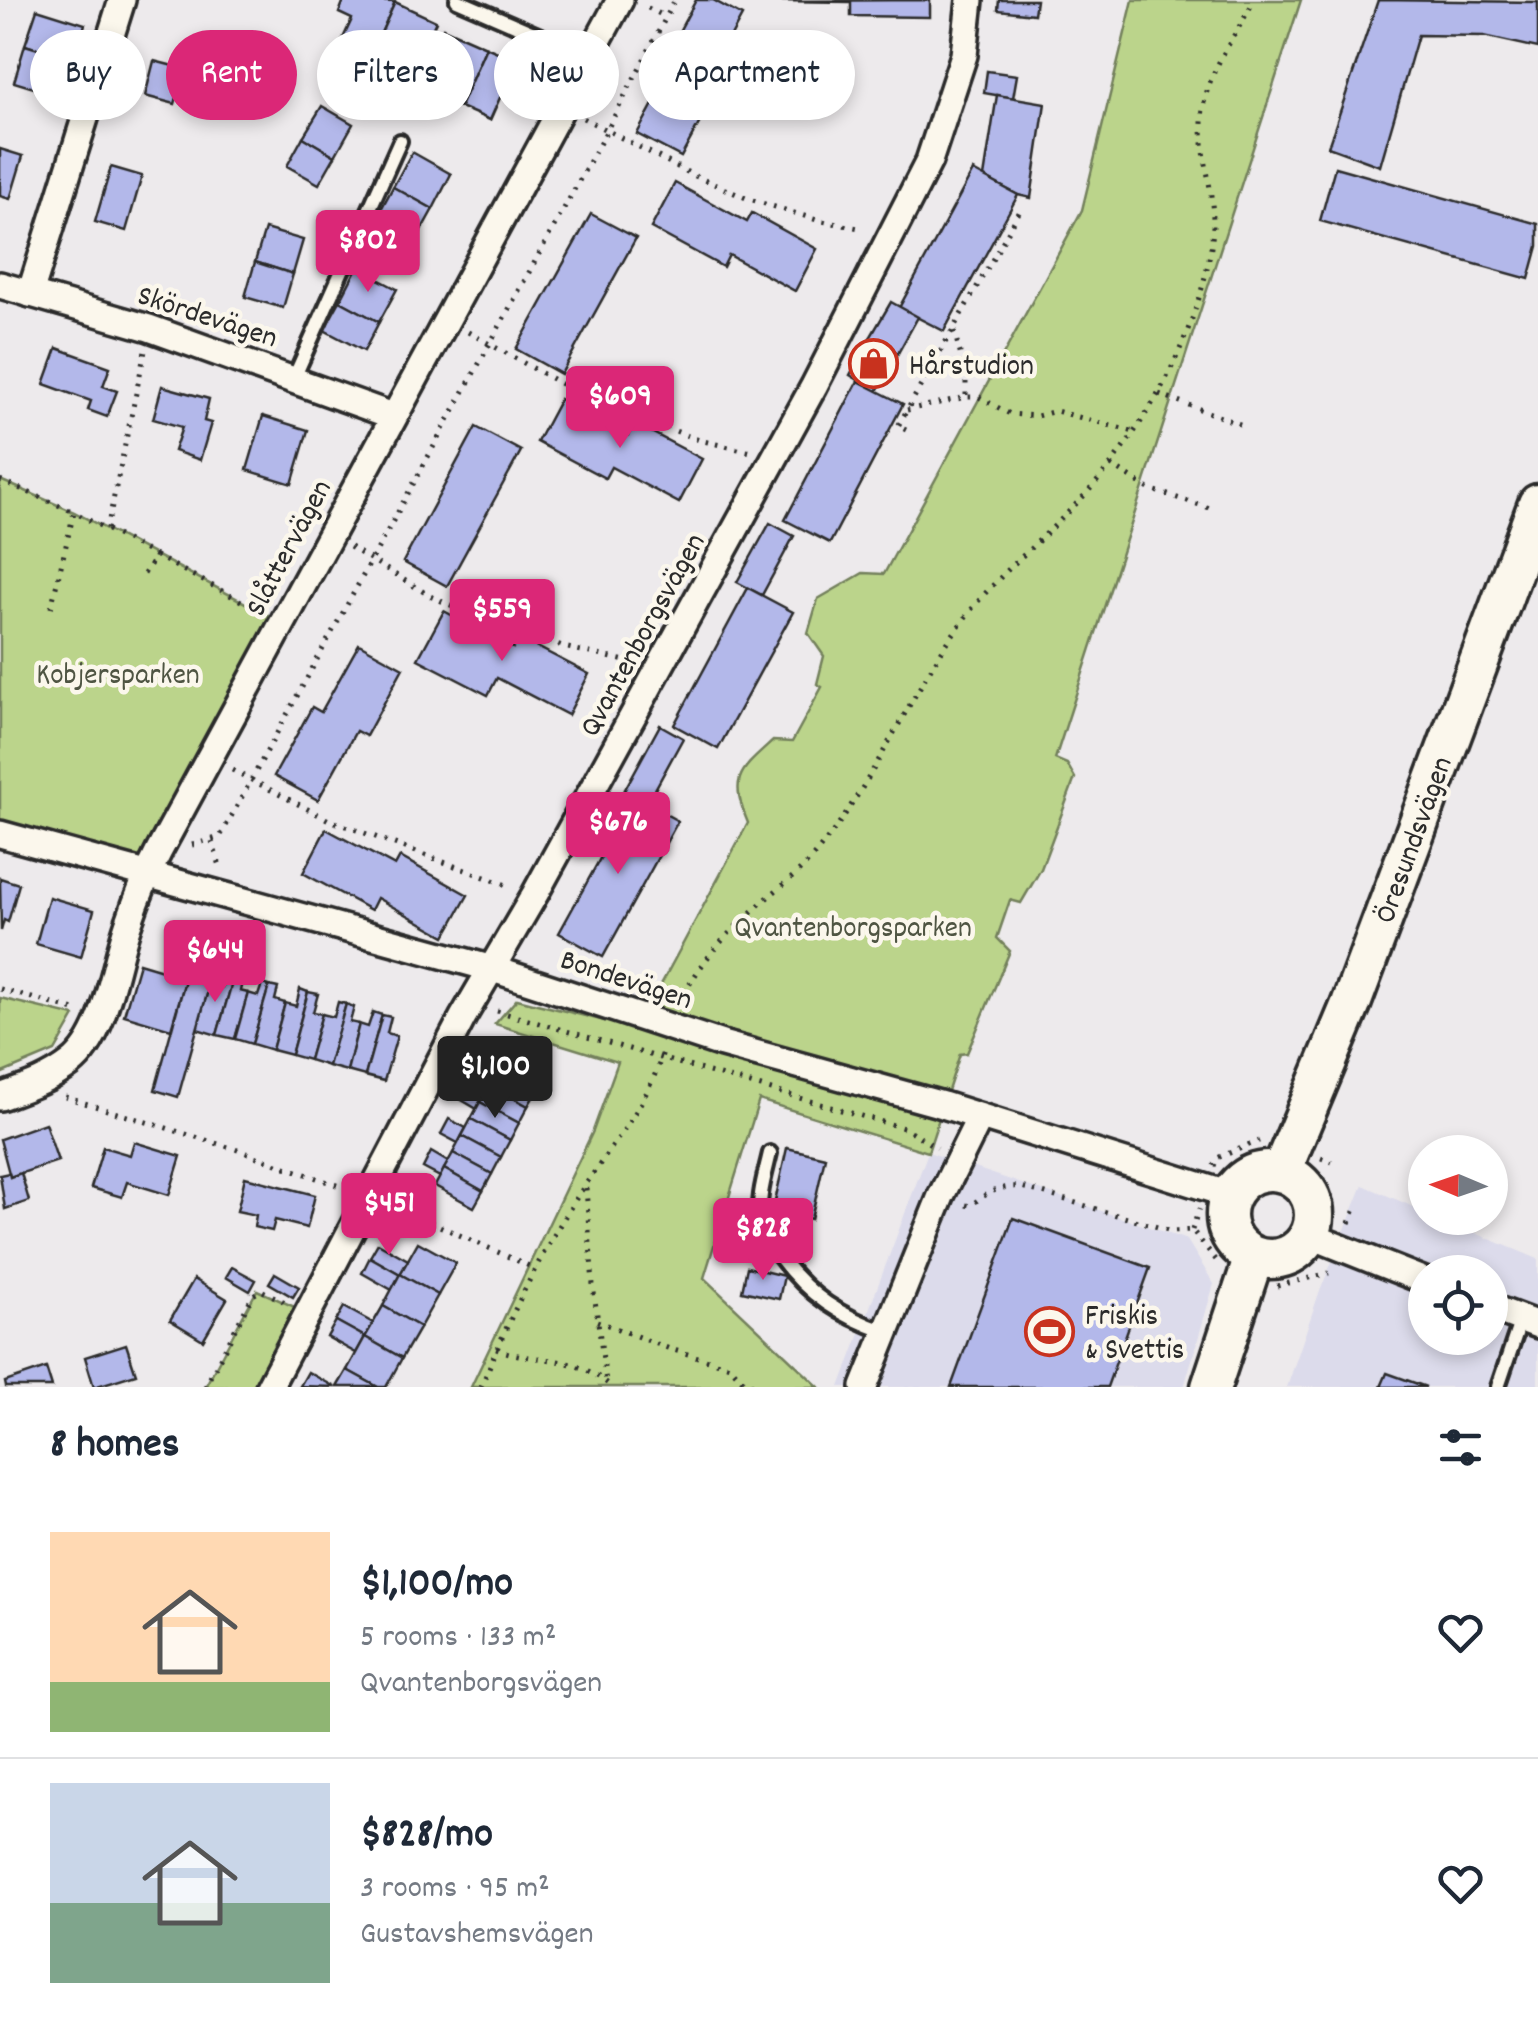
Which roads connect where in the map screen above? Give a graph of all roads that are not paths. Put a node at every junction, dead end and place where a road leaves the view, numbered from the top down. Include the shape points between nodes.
1 (122, 0) edge
2 (457, 0) edge
3 (620, 0) edge
4 (970, 0) edge
5 (526, 30) edge
6 (604, 30) edge
7 (556, 120) edge
8 (400, 141) dead end
9 (0, 285) edge
10 (30, 294) junction
11 (294, 378) junction
12 (393, 416) junction
13 (1538, 504) edge
14 (0, 834) edge
15 (147, 874) junction
16 (493, 969) junction
17 (0, 1097) edge
18 (980, 1117) junction
19 (770, 1153) dead end
20 (1282, 1172) junction
21 (1230, 1196) junction
22 (1309, 1236) junction
23 (1250, 1270) junction
24 (1408, 1274) edge
25 (1530, 1322) edge
26 (886, 1332) junction
27 (268, 1387) edge
28 (864, 1387) edge
29 (1212, 1387) edge
30 (1498, 1387) edge

1 - 10 street
2 - 5 lane
3 - 6 street, Slåttervägen
4 - 16 street, Qvantenborgsvägen via 964,55 929,161 775,458
7 - 12 street, Slåttervägen
8 - 11 lane
9 - 10 street, Skördevägen
10 - 11 street, Skördevägen
11 - 12 street, Skördevägen
12 - 15 street, Slåttervägen
13 - 20 street, Öresundsvägen
14 - 15 street, Bondevägen
15 - 16 street, Bondevägen
15 - 17 street, Slåttervägen via 100,1018 73,1062 36,1086
16 - 18 street, Bondevägen
16 - 27 street, Qvantenborgsvägen
18 - 21 street, Bondevägen
18 - 26 street
19 - 26 lane via 760,1207 772,1246 822,1302
20 - 21 street via 1251,1174
20 - 22 street via 1308,1193 1314,1222
21 - 23 street via 1229,1232
22 - 23 street via 1300,1248
22 - 24 street
23 - 29 street
25 - 30 lane
26 - 28 street

